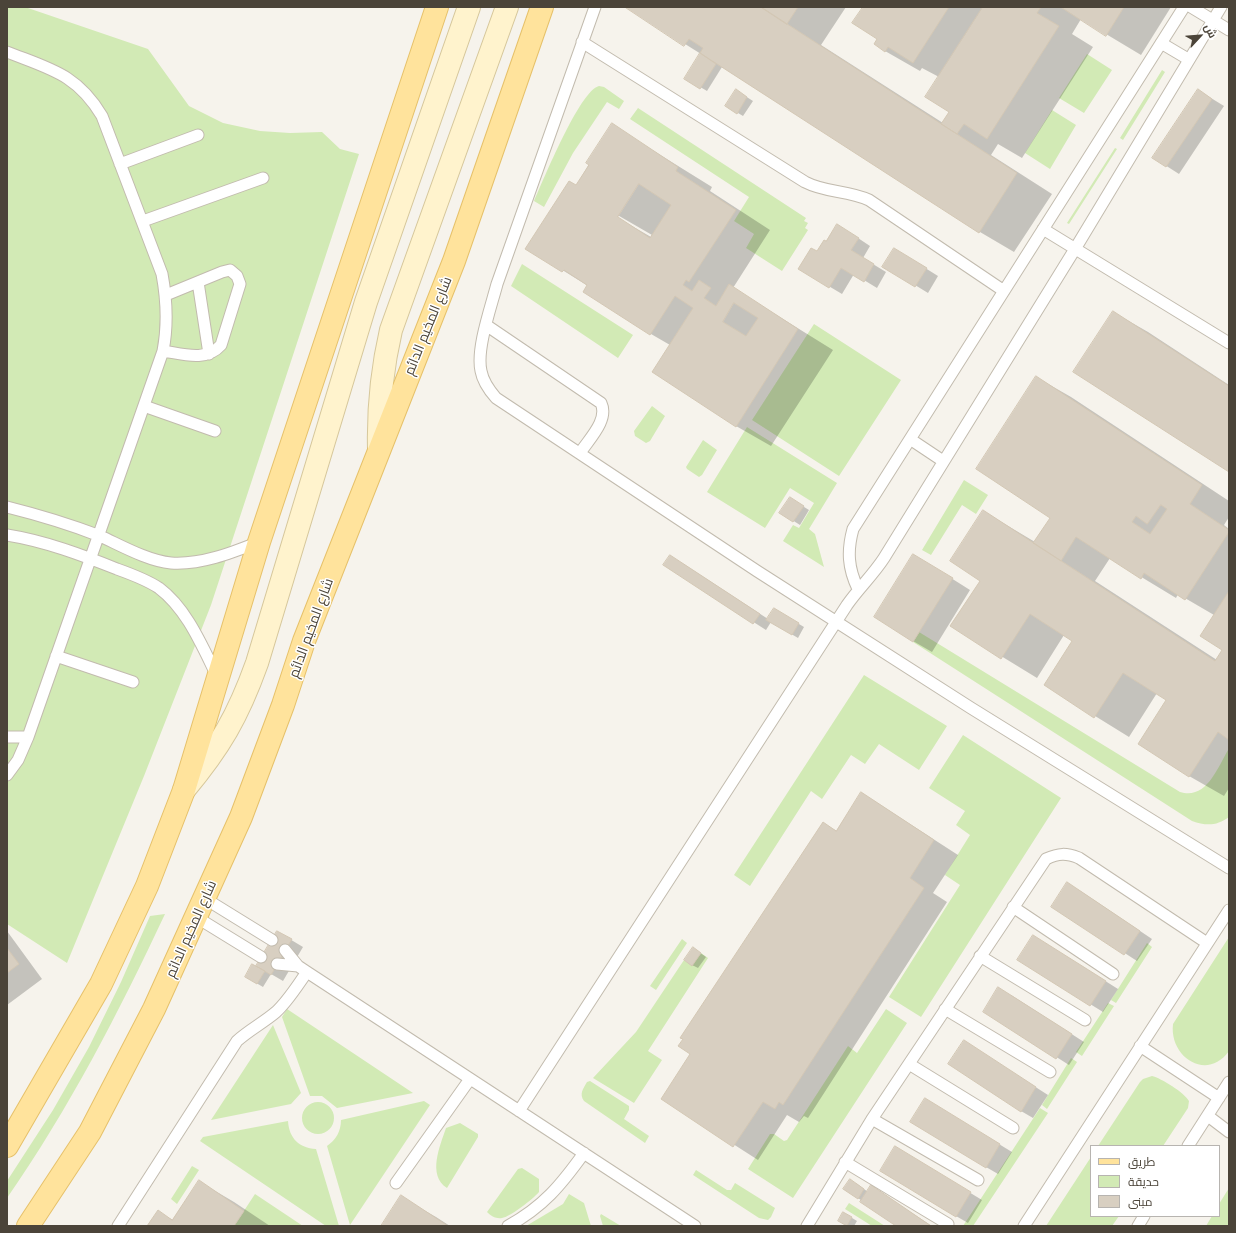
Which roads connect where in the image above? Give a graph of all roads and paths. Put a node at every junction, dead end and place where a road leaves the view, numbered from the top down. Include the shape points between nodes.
1 (438, 7) edge
2 (469, 7) edge
3 (507, 7) edge
4 (542, 7) edge
5 (595, 7) edge
6 (1184, 7) edge
7 (1191, 7) edge
8 (1221, 7) edge
9 (1212, 20) junction
10 (1229, 30) edge
11 (582, 42) junction
12 (1161, 42) junction
13 (7, 52) edge
14 (1188, 60) junction
15 (198, 135) dead end
16 (120, 164) junction
17 (263, 178) dead end
18 (143, 222) junction
19 (1043, 229) junction
20 (1076, 249) junction
21 (198, 282) junction
22 (1004, 291) junction
23 (166, 295) junction
24 (486, 325) junction
25 (1229, 342) edge
26 (163, 351) junction
27 (209, 354) junction
28 (144, 406) junction
29 (215, 431) dead end
30 (910, 439) junction
31 (379, 449) junction
32 (580, 453) junction
33 (943, 461) junction
34 (7, 507) edge
35 (7, 535) edge
36 (99, 536) junction
37 (259, 542) junction
38 (90, 558) junction
39 (858, 589) junction
40 (836, 622) junction
41 (56, 656) junction
42 (218, 678) junction
43 (133, 682) dead end
44 (7, 737) edge
45 (28, 737) junction
46 (7, 775) edge
47 (184, 790) junction
48 (1229, 868) edge
49 (1013, 907) junction
50 (200, 908) junction
51 (1229, 910) edge
52 (272, 940) dead end
53 (1207, 942) junction
54 (285, 950) dead end
55 (980, 956) junction
56 (262, 957) dead end
57 (277, 964) dead end
58 (302, 969) junction
59 (1113, 974) dead end
60 (945, 1009) junction
61 (1085, 1020) dead end
62 (1140, 1046) junction
63 (909, 1064) junction
64 (1050, 1072) dead end
65 (470, 1079) junction
66 (1229, 1082) edge
67 (1219, 1098) junction
68 (519, 1111) junction
69 (1208, 1116) junction
70 (872, 1119) junction
71 (1013, 1128) dead end
72 (1229, 1132) edge
73 (1189, 1145) edge
74 (7, 1146) edge
75 (584, 1153) junction
76 (844, 1162) junction
77 (978, 1180) dead end
78 (396, 1183) dead end
79 (1143, 1217) edge
80 (948, 1224) dead end
81 (28, 1226) edge
82 (118, 1226) edge
83 (508, 1226) edge
84 (696, 1226) edge
85 (807, 1226) edge
86 (1024, 1226) edge
87 (1138, 1226) edge

1 - 37 main road
2 - 47 main road via 366,302 257,663 228,731 208,762
3 - 31 main road via 391,330 379,401
4 - 31 main road, شارع المخيم الدائم via 454,261
5 - 11 lane
6 - 12 lane
7 - 9 lane
8 - 9 lane
9 - 10 lane
9 - 14 lane
11 - 22 lane via 805,182 821,189 849,192 869,200
11 - 24 lane via 497,284
12 - 14 lane
12 - 19 lane
13 - 16 lane via 53,70 82,88 102,116
14 - 20 lane
15 - 16 lane
16 - 18 lane
17 - 18 lane
18 - 23 lane via 162,274
19 - 20 lane
19 - 22 lane
20 - 25 lane
20 - 33 lane
21 - 23 lane
21 - 27 lane
21 - 27 lane via 230,270 237,276 240,284 221,345
22 - 30 lane
23 - 26 lane via 166,333
24 - 32 lane via 480,362 481,372 489,390 496,398
24 - 32 lane via 600,403 603,408 602,419
26 - 27 lane via 201,356
26 - 28 lane
28 - 29 lane
28 - 36 lane
30 - 33 lane
30 - 39 lane via 853,529 848,560
31 - 50 main road, شارع المخيم الدائم via 304,641 241,817
32 - 40 lane
33 - 39 lane via 880,564
34 - 36 lane via 53,518
35 - 38 lane
36 - 37 lane via 170,563 197,561 230,554
36 - 38 lane
37 - 42 main road
38 - 41 lane
38 - 42 lane via 159,588 180,610 198,637
39 - 40 lane
40 - 48 lane
40 - 68 lane
41 - 43 lane
41 - 45 lane
42 - 47 main road
44 - 45 lane
45 - 46 lane via 18,760
47 - 74 main road via 147,886 101,984
49 - 53 lane via 1046,859 1057,854 1068,854 1079,858
49 - 55 lane
49 - 59 lane
50 - 52 lane
50 - 56 lane
50 - 81 main road, شارع المخيم الدائم via 154,1009 90,1132
51 - 53 lane
53 - 62 lane
54 - 58 lane
55 - 60 lane
55 - 61 lane
57 - 58 lane
58 - 65 lane
58 - 82 lane via 285,1002 275,1013 237,1041
60 - 63 lane
60 - 64 lane
62 - 67 lane
62 - 86 lane
63 - 70 lane
63 - 71 lane
65 - 68 lane
65 - 78 lane
66 - 67 lane
67 - 69 lane
68 - 75 lane
69 - 72 lane
69 - 73 lane
70 - 76 lane
70 - 77 lane
75 - 83 lane via 553,1194 532,1212
75 - 84 lane
76 - 80 lane
76 - 85 lane
79 - 87 lane

